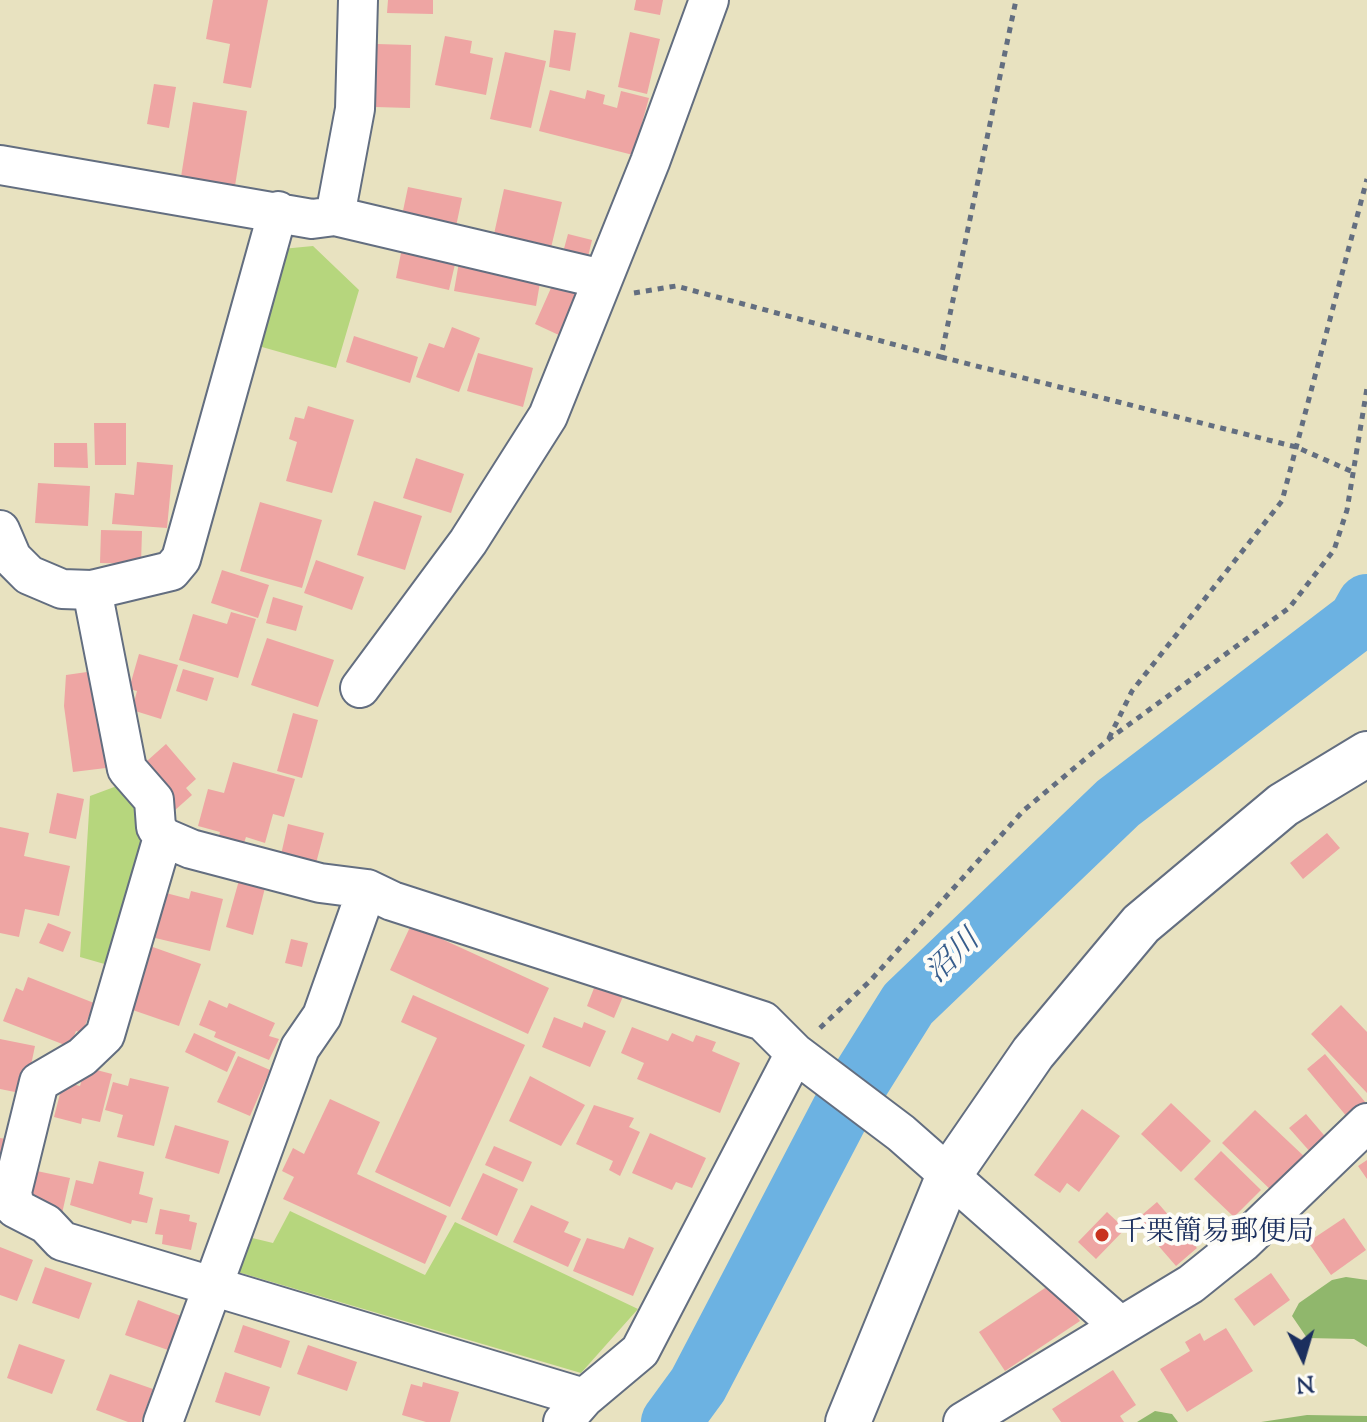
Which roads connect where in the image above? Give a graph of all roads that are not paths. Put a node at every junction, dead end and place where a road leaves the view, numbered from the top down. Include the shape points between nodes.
1 (358, 0) edge
2 (709, 0) edge
3 (0, 165) edge
4 (278, 211) junction
5 (335, 216) junction
6 (614, 290) junction
7 (0, 530) edge
8 (92, 590) junction
9 (360, 688) dead end
10 (1367, 754) edge
11 (163, 837) junction
12 (367, 889) junction
13 (805, 1060) junction
14 (1367, 1123) edge
15 (949, 1175) junction
16 (6, 1191) edge
17 (210, 1286) junction
18 (1119, 1325) junction
19 (574, 1410) edge
20 (163, 1422) edge
21 (848, 1422) edge
22 (963, 1422) edge

1 - 5 street via 355,109
2 - 6 street via 650,162
3 - 4 street
4 - 5 street via 312,219
4 - 8 street via 181,559 171,571
5 - 6 street
6 - 9 street via 548,416 468,542
7 - 8 street via 12,558 29,575 62,589
8 - 11 street via 127,769 154,800 156,827
10 - 15 street via 1283,805 1141,924 1033,1053
11 - 12 street via 320,883
11 - 16 street via 105,1035 82,1057 39,1082
12 - 13 street via 763,1021
12 - 17 street via 322,1016 300,1048
13 - 15 street
13 - 19 street via 640,1351
14 - 18 street via 1232,1251 1191,1284
15 - 18 street
15 - 21 street
16 - 17 street via 15,1208 46,1224 62,1241
17 - 19 street
17 - 20 street
18 - 22 street

